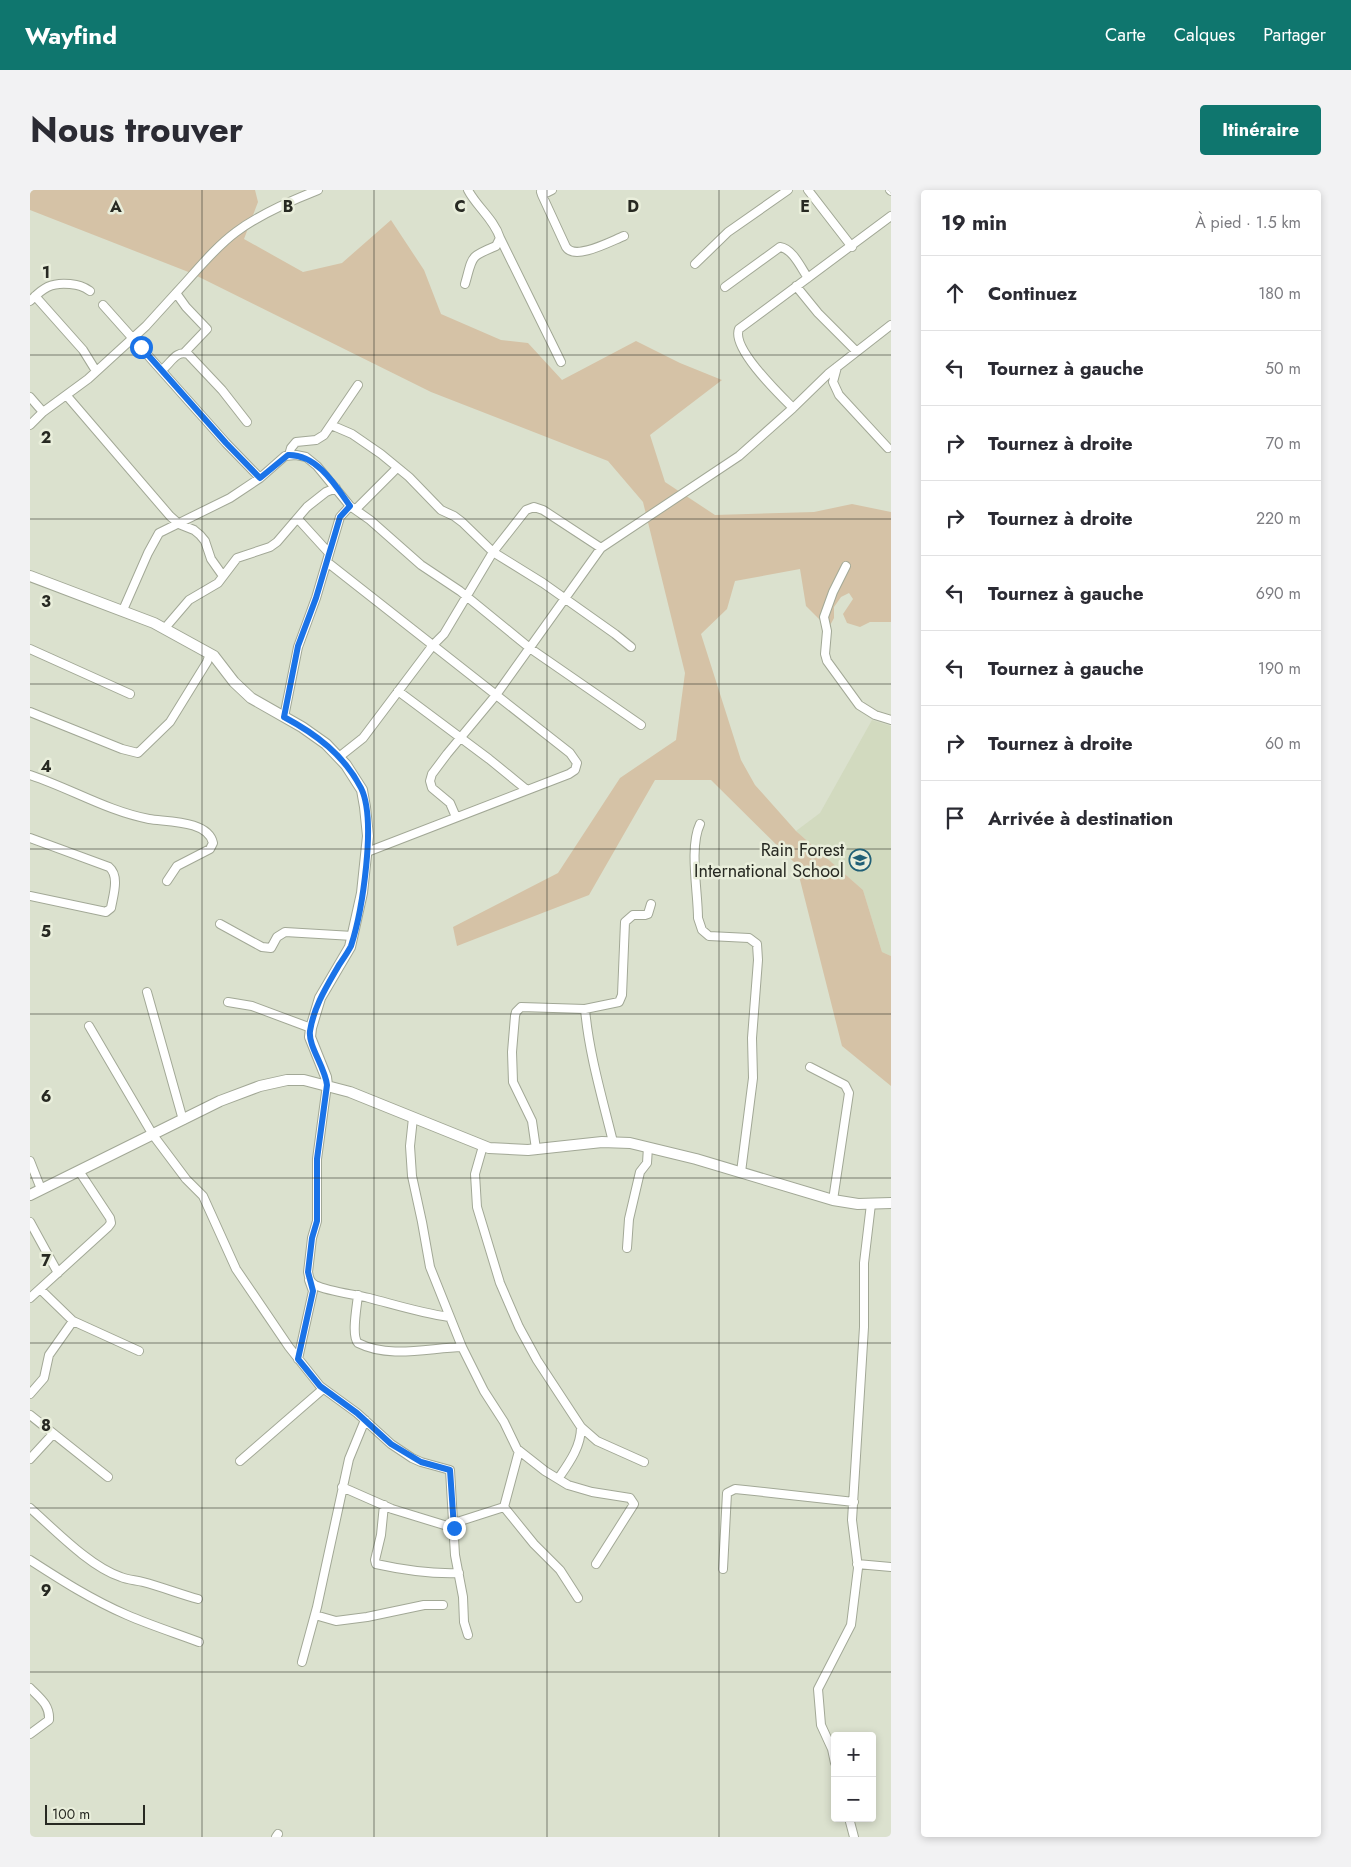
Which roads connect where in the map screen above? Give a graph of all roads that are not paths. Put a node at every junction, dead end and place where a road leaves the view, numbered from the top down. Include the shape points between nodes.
1 (318, 190) edge
2 (468, 190) edge
3 (552, 190) edge
4 (788, 190) edge
5 (808, 190) edge
6 (541, 192) edge
7 (891, 216) edge
8 (624, 236) dead end
9 (500, 238) junction
10 (852, 247) junction
11 (695, 264) dead end
12 (808, 278) junction
13 (465, 284) dead end
14 (796, 286) junction
15 (725, 287) dead end
16 (90, 291) dead end
17 (176, 293) junction
18 (33, 298) edge
19 (103, 305) dead end
20 (891, 325) edge
21 (133, 337) junction
22 (856, 351) junction
23 (185, 352) junction
24 (561, 362) dead end
25 (837, 368) junction
26 (162, 370) junction
27 (96, 371) junction
28 (358, 385) dead end
29 (67, 396) junction
30 (30, 398) edge
31 (793, 408) junction
32 (43, 412) junction
33 (247, 422) dead end
34 (30, 425) edge
35 (331, 425) junction
36 (888, 448) dead end
37 (288, 455) junction
38 (397, 468) junction
39 (260, 478) junction
40 (336, 488) junction
41 (353, 508) junction
42 (298, 519) junction
43 (179, 524) junction
44 (601, 548) junction
45 (330, 552) junction
46 (493, 552) junction
47 (327, 562) junction
48 (846, 566) dead end
49 (30, 576) edge
50 (223, 576) junction
51 (466, 598) junction
52 (566, 598) junction
53 (123, 610) junction
54 (165, 628) junction
55 (433, 645) junction
56 (631, 647) dead end
57 (30, 649) edge
58 (530, 650) junction
59 (210, 654) junction
60 (398, 691) junction
61 (130, 694) dead end
62 (496, 695) junction
63 (30, 712) edge
64 (284, 717) junction
65 (891, 720) edge
66 (641, 726) dead end
67 (460, 738) junction
68 (339, 757) junction
69 (30, 775) edge
70 (527, 790) junction
71 (456, 817) junction
72 (700, 824) dead end
73 (30, 838) edge
74 (367, 852) junction
75 (167, 881) dead end
76 (30, 896) edge
77 (651, 904) dead end
78 (220, 924) dead end
79 (353, 936) junction
80 (147, 992) dead end
81 (228, 1002) dead end
82 (585, 1009) junction
83 (89, 1026) dead end
84 (311, 1028) junction
85 (810, 1066) dead end
86 (327, 1085) junction
87 (413, 1118) junction
88 (183, 1120) junction
89 (153, 1135) junction
90 (613, 1142) junction
91 (483, 1146) junction
92 (648, 1147) junction
93 (536, 1149) junction
94 (30, 1162) edge
95 (79, 1171) junction
96 (741, 1172) junction
97 (41, 1189) junction
98 (30, 1195) edge
99 (833, 1200) junction
100 (891, 1203) edge
101 (871, 1204) junction
102 (30, 1222) edge
103 (627, 1248) dead end
104 (58, 1273) junction
105 (309, 1280) junction
106 (40, 1289) junction
107 (358, 1295) junction
108 (30, 1298) edge
109 (449, 1317) junction
110 (73, 1321) junction
111 (462, 1347) junction
112 (139, 1351) dead end
113 (298, 1359) junction
114 (323, 1389) junction
115 (30, 1394) edge
116 (30, 1415) edge
117 (365, 1420) junction
118 (581, 1427) junction
119 (53, 1434) junction
120 (519, 1451) junction
121 (30, 1459) edge
122 (240, 1462) dead end
123 (644, 1462) dead end
124 (108, 1477) dead end
125 (558, 1479) junction
126 (342, 1487) junction
127 (854, 1502) junction
128 (384, 1505) junction
129 (504, 1507) junction
130 (30, 1508) edge
131 (454, 1526) junction
132 (30, 1560) edge
133 (596, 1564) dead end
134 (857, 1564) junction
135 (891, 1567) edge
136 (723, 1569) dead end
137 (459, 1574) junction
138 (578, 1598) dead end
139 (198, 1599) dead end
140 (443, 1605) dead end
141 (315, 1615) junction
142 (468, 1635) dead end
143 (199, 1642) dead end
144 (302, 1662) dead end
145 (30, 1688) edge
146 (30, 1734) edge
147 (831, 1747) edge
148 (849, 1822) edge
149 (854, 1837) edge

1 - 17 street via 270,211 236,232
2 - 9 street
3 - 6 street
4 - 11 street via 728,232
5 - 10 street
6 - 8 street via 568,250 580,253
7 - 10 street
9 - 13 street via 496,246 474,257
9 - 24 street
10 - 12 street
12 - 14 street
12 - 15 street via 790,252 780,247
14 - 22 street
14 - 31 street via 737,334 743,349 765,379
16 - 18 street via 81,286 55,283
17 - 21 street
17 - 23 street via 207,329
18 - 27 street via 83,350
19 - 21 street
20 - 22 street
21 - 26 street
21 - 27 street
22 - 25 street
23 - 26 street via 178,354
23 - 33 street via 194,358
25 - 31 street
25 - 36 street via 833,382 839,395
26 - 39 street
27 - 29 street
28 - 35 street
29 - 32 street
29 - 43 street
30 - 32 street
31 - 44 street via 740,456
32 - 34 street
35 - 37 street via 320,439 296,442
35 - 38 street via 352,434
37 - 39 street
37 - 40 street via 306,457
38 - 41 street
38 - 46 street via 441,510 462,522
39 - 43 street via 230,498
40 - 41 street
40 - 42 street via 319,497
41 - 45 street via 340,517
41 - 51 street
42 - 45 street
42 - 50 street via 270,547 237,558
43 - 50 street via 200,535
43 - 53 street via 164,530 154,540
44 - 46 street via 534,507 526,510
44 - 52 street
45 - 47 street
46 - 51 street
46 - 52 street
47 - 55 street
47 - 64 street via 298,646
48 - 65 street via 824,618 828,638 827,661 859,705
49 - 53 street
50 - 54 street via 213,587 189,600
51 - 55 street via 444,634
51 - 58 street
52 - 56 street
52 - 58 street
53 - 54 street
54 - 59 street
55 - 60 street
55 - 62 street
57 - 61 street
58 - 62 street
58 - 66 street
59 - 63 street via 170,722 138,753
59 - 64 street via 251,698
60 - 67 street
60 - 68 street via 363,738
62 - 67 street
62 - 70 street via 575,759 573,772
64 - 68 street via 326,744
67 - 70 street
67 - 71 street via 430,781 432,788 450,803
68 - 74 street via 362,790
69 - 75 street via 116,810 189,824 209,834 213,843 210,848 178,866
70 - 71 street
71 - 74 street
72 - 96 street via 695,855 700,926 709,936 749,938 757,944 753,1078
73 - 76 street via 109,868 115,874 108,912
74 - 79 street
77 - 82 street via 648,914 632,915 625,922 622,1000
78 - 79 street via 267,948 271,948 277,937 285,932
79 - 84 street via 350,947 320,998
80 - 88 street
81 - 84 street via 252,1006
82 - 90 street via 592,1059
82 - 93 street via 522,1008 514,1016 513,1082 532,1121
83 - 89 street
84 - 86 street via 310,1037
85 - 99 street via 844,1085 849,1093
86 - 87 street
86 - 88 street via 304,1080 269,1084
86 - 105 street via 317,1159 318,1208
87 - 91 street
87 - 109 street via 410,1146 412,1176 430,1268
88 - 89 street
89 - 95 street
89 - 113 street via 203,1196 236,1269
90 - 92 street
90 - 93 street
91 - 93 street
91 - 118 street via 474,1174 477,1207 500,1284 537,1360
92 - 96 street
92 - 103 street via 647,1163 640,1172 628,1223
94 - 97 street
95 - 97 street
95 - 104 street via 111,1222
96 - 99 street
97 - 98 street
99 - 101 street
100 - 101 street
101 - 127 street via 864,1263 864,1327
102 - 104 street
104 - 106 street
105 - 107 street
105 - 113 street via 313,1291
106 - 108 street
106 - 110 street
107 - 109 street via 416,1312
107 - 111 street via 355,1340 363,1345 398,1352
109 - 111 street
110 - 112 street
110 - 115 street via 50,1355 44,1378
111 - 120 street
113 - 114 street
114 - 117 street
114 - 122 street
116 - 119 street
117 - 126 street
117 - 131 street via 412,1458 450,1470
118 - 123 street via 597,1441
118 - 125 street via 581,1438
119 - 121 street
119 - 124 street
120 - 125 street
120 - 129 street
125 - 133 street via 592,1492 630,1498 634,1504
126 - 128 street
126 - 141 street
127 - 134 street via 852,1520
127 - 136 street via 735,1489 727,1492
128 - 131 street via 445,1526
128 - 137 street via 376,1564
129 - 131 street
129 - 138 street via 560,1570
130 - 139 street via 101,1567 120,1577
131 - 137 street
132 - 143 street via 94,1599
134 - 135 street
134 - 147 street via 851,1625 818,1689 822,1725
137 - 142 street
140 - 141 street via 336,1620
141 - 144 street
145 - 146 street via 50,1711 50,1720
148 - 149 street

